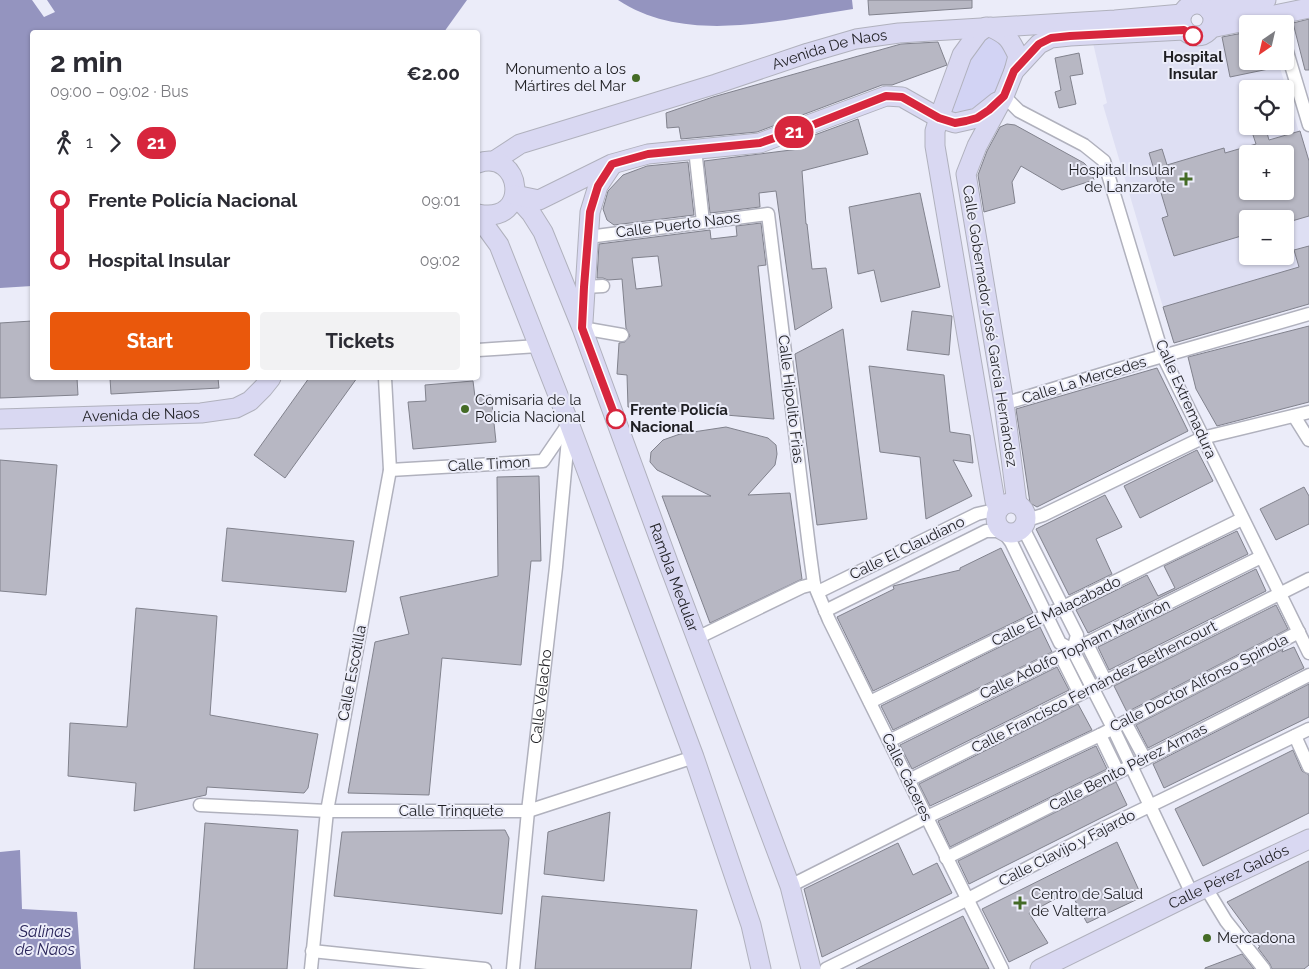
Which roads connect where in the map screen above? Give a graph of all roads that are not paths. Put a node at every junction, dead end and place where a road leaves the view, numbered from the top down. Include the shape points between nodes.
1 (1269, 8) edge
2 (1309, 8) edge
3 (1212, 9) edge
4 (1187, 13) edge
5 (988, 27) junction
6 (1294, 70) edge
7 (1014, 71) junction
8 (1004, 96) junction
9 (1306, 104) edge
10 (939, 118) junction
11 (1309, 125) edge
12 (695, 149) junction
13 (486, 162) edge
14 (612, 164) junction
15 (515, 195) junction
16 (768, 214) joint
17 (480, 215) edge
18 (480, 218) edge
19 (703, 222) junction
20 (588, 237) junction
21 (603, 286) dead end
22 (584, 287) junction
23 (1309, 314) edge
24 (582, 328) junction
25 (622, 335) dead end
26 (538, 346) junction
27 (480, 350) edge
28 (1163, 356) junction
29 (269, 380) edge
30 (385, 380) edge
31 (1004, 402) junction
32 (1309, 412) edge
33 (1294, 416) junction
34 (0, 419) edge
35 (569, 423) junction
36 (1202, 438) junction
37 (1309, 440) edge
38 (390, 470) junction
39 (1017, 504) junction
40 (998, 509) junction
41 (1242, 519) junction
42 (1025, 524) junction
43 (1003, 531) junction
44 (1261, 557) junction
45 (1309, 579) edge
46 (816, 588) junction
47 (1280, 594) junction
48 (1064, 608) junction
49 (825, 610) junction
50 (1047, 616) junction
51 (1299, 632) junction
52 (697, 638) junction
53 (1087, 644) junction
54 (1073, 650) junction
55 (1309, 653) edge
56 (1061, 656) junction
57 (1309, 675) edge
58 (1106, 682) junction
59 (1092, 689) junction
60 (1080, 694) junction
61 (870, 702) junction
62 (1126, 722) junction
63 (1113, 728) junction
64 (1309, 729) edge
65 (1100, 735) junction
66 (1295, 736) junction
67 (889, 741) junction
68 (694, 757) junction
69 (1145, 759) junction
70 (1132, 765) junction
71 (1309, 768) edge
72 (1118, 772) junction
73 (909, 780) junction
74 (200, 805) dead end
75 (1151, 806) junction
76 (327, 811) junction
77 (528, 811) junction
78 (927, 817) junction
79 (1309, 839) edge
80 (946, 858) junction
81 (790, 886) junction
82 (1199, 891) junction
83 (966, 900) junction
84 (312, 951) junction
85 (310, 969) edge
86 (485, 969) edge
87 (513, 969) edge
88 (762, 969) edge
89 (811, 969) edge
90 (826, 969) edge
91 (1002, 969) edge
92 (1040, 969) edge
93 (1264, 969) edge

1 - 2 street
1 - 3 street
1 - 3 street
3 - 4 street via 1202,5
3 - 4 street via 1199,36 1188,34
4 - 5 street, Avenida De Naos
4 - 7 street via 1051,38 1039,44
5 - 7 street via 1009,38 1018,56
5 - 10 street, Calle Gobernador José García Hernández via 978,33 962,55
5 - 13 street, Avenida De Naos via 856,39 520,144
6 - 9 street
7 - 8 street, Calle Gobernador José García Hernández
8 - 10 street via 977,118 955,123
8 - 28 street, Calle Extremadura via 1019,111 1084,145 1104,161
8 - 31 street, Calle Gobernador José García Hernández via 966,174
9 - 11 street
10 - 12 street via 902,97 886,96 760,143
10 - 40 street, Calle Gobernador José García Hernández via 935,146
12 - 14 street via 648,154
12 - 19 street
13 - 15 street via 506,168 516,185
14 - 15 street via 539,200
14 - 20 street via 598,186 590,212
15 - 17 street via 511,204 498,214
15 - 24 street, Rambla Medular via 543,232
16 - 19 street, Calle Puerto Naos
16 - 46 street, Calle Hipolito Frias
18 - 26 street via 499,244
19 - 20 street, Calle Puerto Naos
20 - 22 street
21 - 22 street
22 - 24 street
23 - 28 street, Calle La Mercedes
24 - 25 street
24 - 52 street, Rambla Medular
26 - 27 street
26 - 35 street
28 - 31 street, Calle La Mercedes
28 - 36 street, Calle Extremadura
29 - 34 street, Avenida de Naos via 250,401 236,408 201,413
30 - 38 street, Calle Escotilla
31 - 39 street, Calle Gobernador José García Hernández
32 - 33 street
33 - 36 street
33 - 37 street
35 - 38 street, Calle Timon via 543,461
35 - 68 street
35 - 77 street, Calle Velacho
36 - 41 street, Calle Extremadura
36 - 42 street
38 - 76 street, Calle Escotilla
39 - 40 street via 1007,503
39 - 42 street via 1025,510
40 - 43 street via 997,523
40 - 46 street, Calle El Claudiano via 976,514
41 - 44 street, Calle Extremadura
41 - 48 street, Calle El Malacabado
42 - 43 street via 1011,534
42 - 48 street
43 - 49 street, Calle El Claudiano via 986,531
43 - 50 street
44 - 47 street, Calle Extremadura
44 - 53 street, Calle Adolfo Topham Martinón
45 - 47 street, Calle Francisco Fernández Bethencourt
46 - 49 street, Calle Cáceres
46 - 52 street, Calle El Claudiano via 802,587
47 - 51 street, Calle Extremadura
47 - 58 street, Calle Francisco Fernández Bethencourt
48 - 50 street, Calle El Malacabado
48 - 54 street via 1077,635
49 - 61 street, Calle Cáceres
50 - 54 street via 1060,643
50 - 61 street, Calle El Malacabado
51 - 55 street, Calle Extremadura
51 - 62 street, Calle Doctor Alfonso Spinola
52 - 81 street, Rambla Medular
53 - 54 street, Calle Adolfo Topham Martinón
53 - 58 street
54 - 56 street, Calle Adolfo Topham Martinón
54 - 59 street
56 - 60 street
56 - 67 street, Calle Adolfo Topham Martinón
57 - 69 street, Calle Benito Pérez Armas
58 - 59 street, Calle Francisco Fernández Bethencourt
59 - 60 street, Calle Francisco Fernández Bethencourt
59 - 63 street
60 - 73 street, Calle Francisco Fernández Bethencourt
61 - 67 street, Calle Cáceres
62 - 63 street, Calle Doctor Alfonso Spinola
62 - 69 street
63 - 65 street, Calle Doctor Alfonso Spinola
63 - 70 street
64 - 66 street, Calle Clavijo y Fajardo
65 - 72 street
65 - 78 street, Calle Doctor Alfonso Spinola
66 - 71 street
66 - 75 street, Calle Clavijo y Fajardo
67 - 73 street, Calle Cáceres
68 - 77 street, Calle Trinquete
68 - 88 street
69 - 70 street, Calle Benito Pérez Armas
70 - 72 street, Calle Benito Pérez Armas
70 - 75 street
72 - 80 street, Calle Benito Pérez Armas
73 - 78 street, Calle Cáceres
74 - 76 street, Calle Trinquete
75 - 82 street
75 - 83 street, Calle Clavijo y Fajardo via 1106,826
76 - 77 street, Calle Trinquete
76 - 84 street, Calle Escotilla
77 - 87 street, Calle Velacho
78 - 80 street, Calle Cáceres
78 - 81 street, Calle Doctor Alfonso Spinola
79 - 82 street, Calle Pérez Galdós
80 - 83 street, Calle Cáceres
81 - 89 street, Rambla Medular
82 - 92 street, Calle Pérez Galdós
82 - 93 street
83 - 90 street, Calle Clavijo y Fajardo
83 - 91 street, Calle Cáceres
84 - 85 street, Calle Escotilla
84 - 86 street

